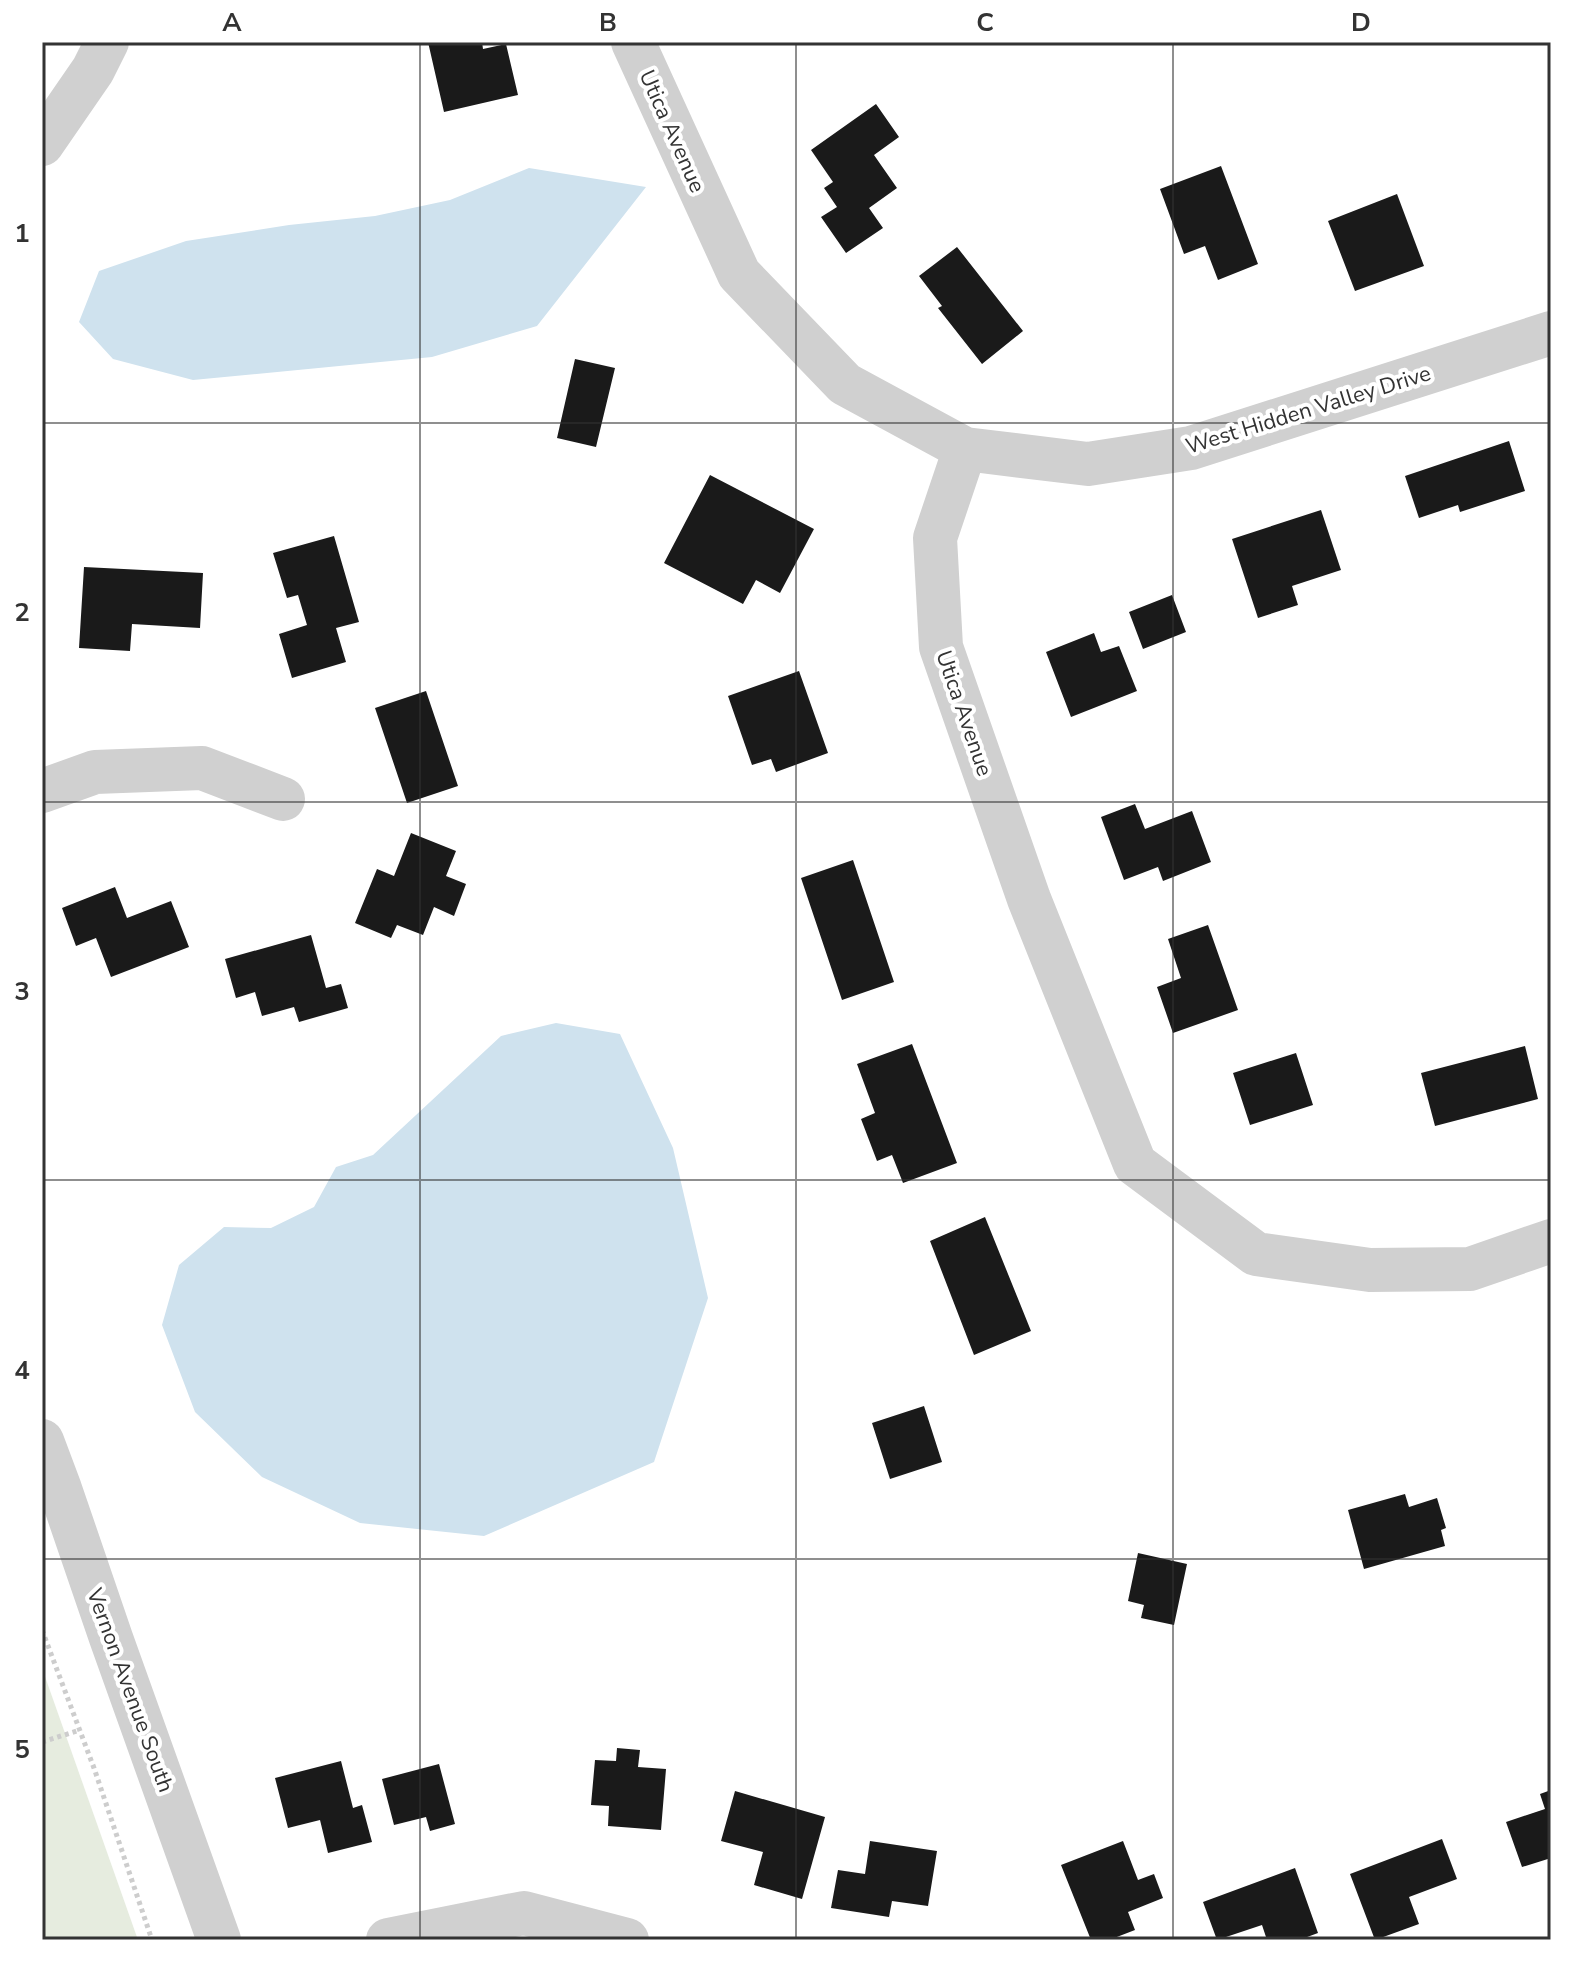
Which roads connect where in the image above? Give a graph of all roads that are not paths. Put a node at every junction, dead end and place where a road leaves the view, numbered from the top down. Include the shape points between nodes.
1 (107, 42) edge
2 (633, 42) edge
3 (42, 144) edge
4 (1551, 333) edge
5 (965, 449) junction
6 (42, 791) edge
7 (283, 799) dead end
8 (1551, 1241) edge
9 (42, 1441) edge
10 (219, 1940) edge
11 (388, 1940) edge
12 (627, 1940) edge

1 - 3 street
2 - 5 street, Utica Avenue via 739,274 845,384
4 - 5 street, West Hidden Valley Drive via 1191,448 1088,464
5 - 8 street, Utica Avenue via 935,538 941,647 1029,899 1135,1164 1256,1254 1370,1270 1470,1269
6 - 7 street via 95,772 202,768
9 - 10 street, Vernon Avenue South
11 - 12 street via 524,1913

